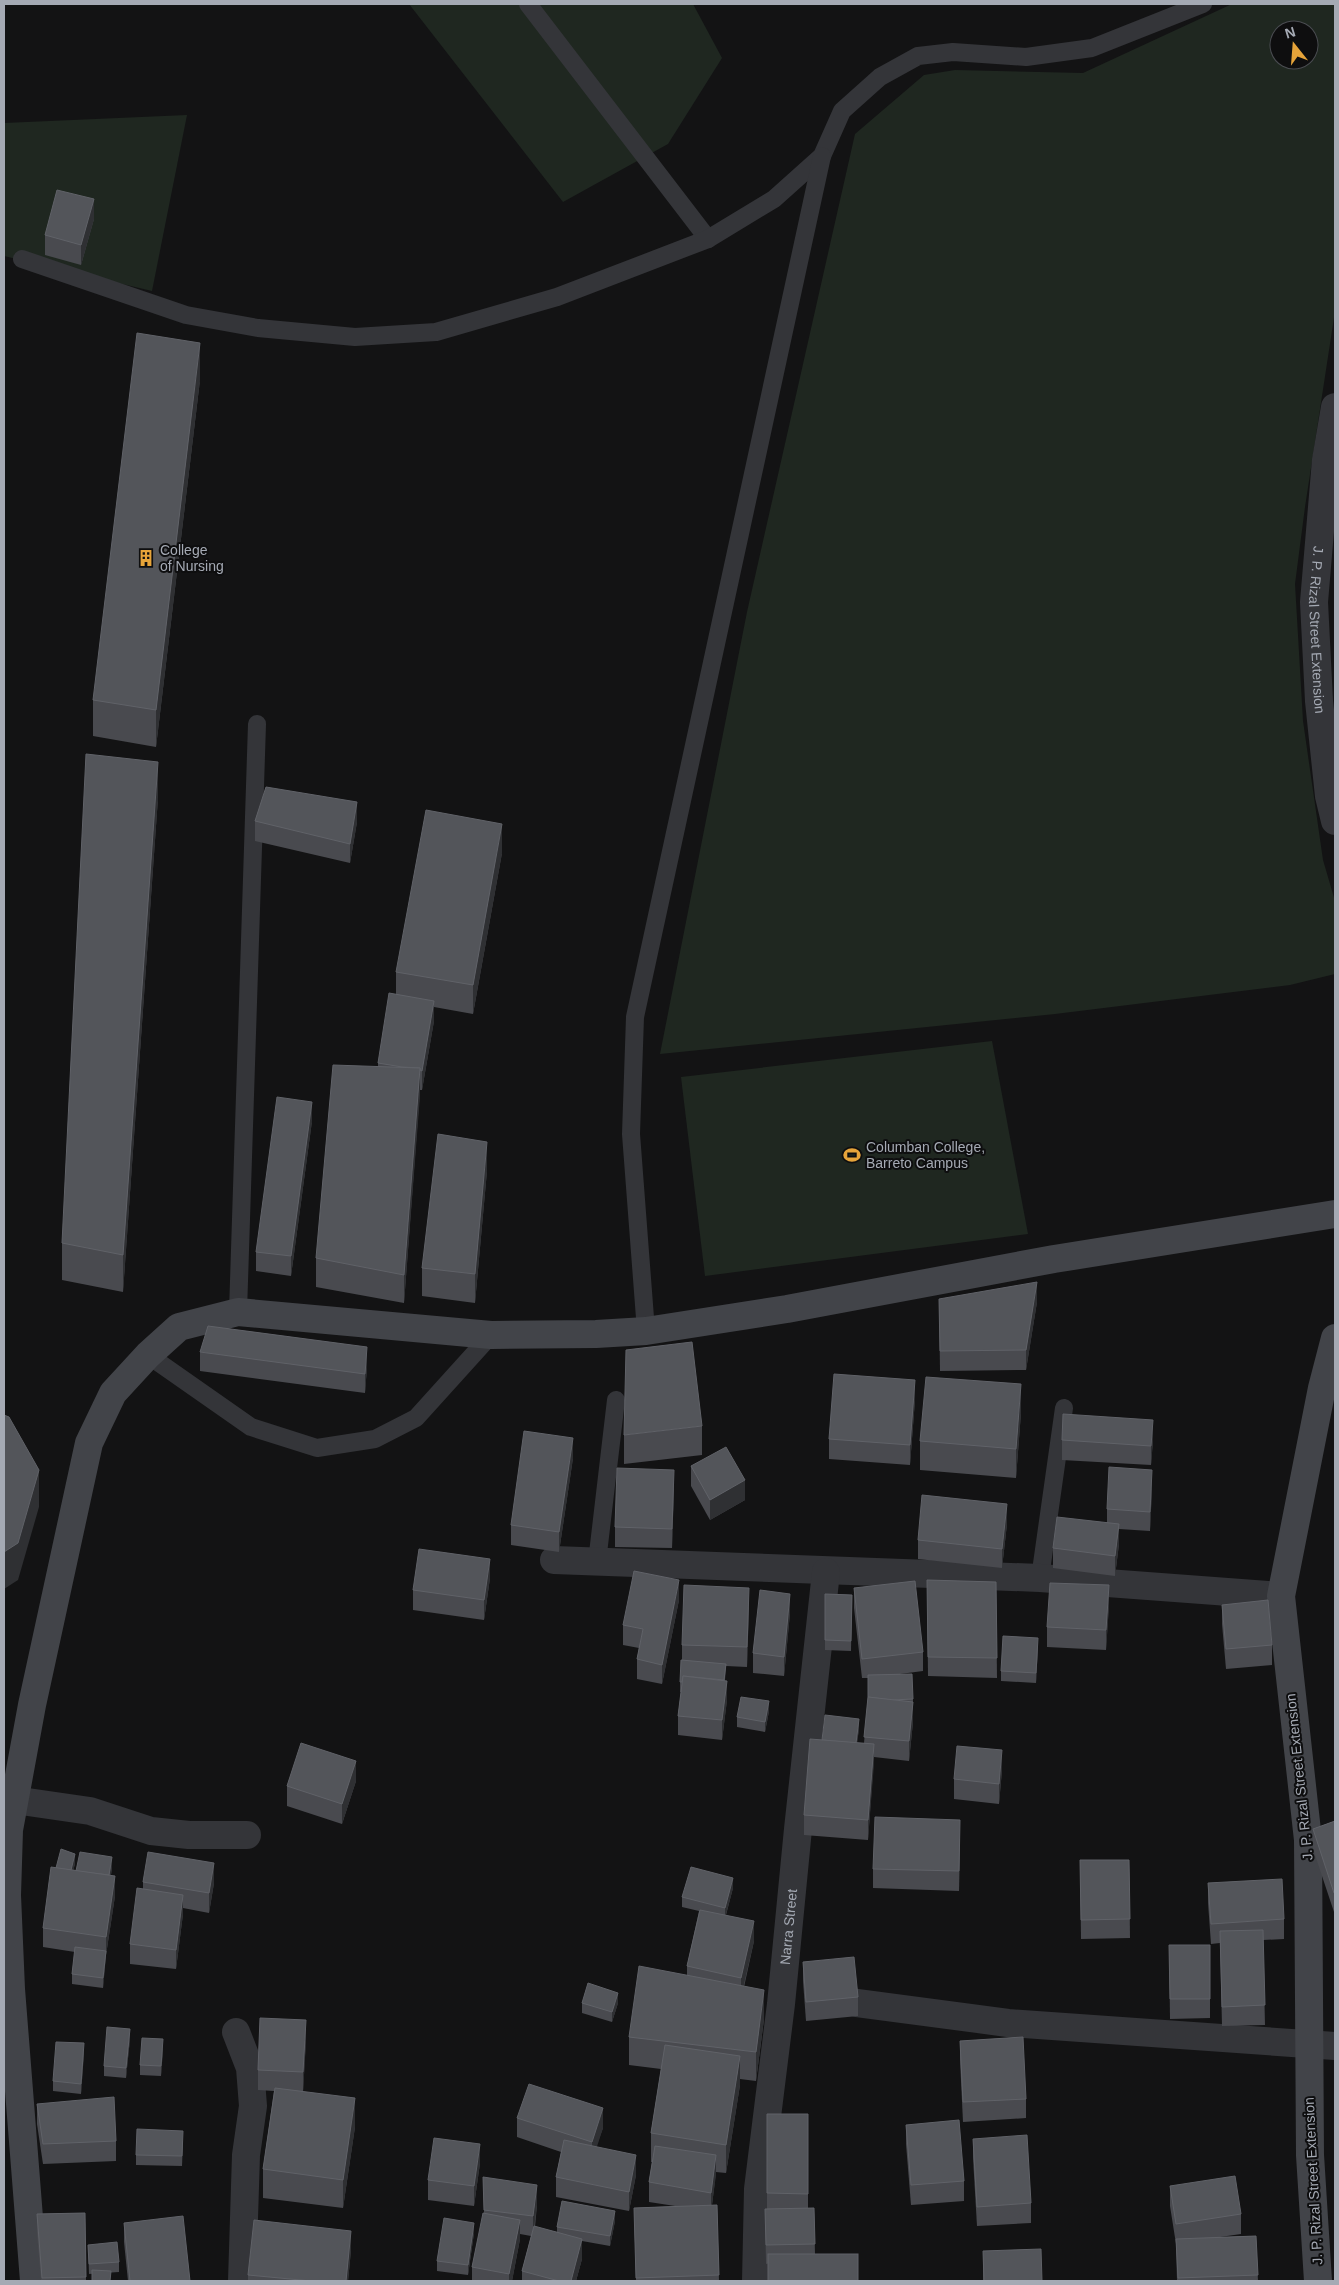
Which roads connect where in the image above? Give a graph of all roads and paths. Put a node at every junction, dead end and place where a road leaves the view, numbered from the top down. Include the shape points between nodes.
1 (528, 4) edge
2 (1203, 4) edge
3 (822, 156) junction
4 (708, 240) junction
5 (22, 258) dead end
6 (1335, 407) edge
7 (257, 724) dead end
8 (1335, 821) edge
9 (1335, 1214) edge
10 (238, 1312) junction
11 (646, 1331) junction
12 (491, 1335) junction
13 (1335, 1338) edge
14 (148, 1355) junction
15 (616, 1400) dead end
16 (1064, 1408) dead end
17 (554, 1560) dead end
18 (597, 1562) junction
19 (826, 1572) junction
20 (1040, 1578) junction
21 (1281, 1596) junction
22 (14, 1800) junction
23 (1335, 1834) edge
24 (247, 1835) dead end
25 (1308, 1840) junction
26 (5, 1896) edge
27 (857, 2003) edge
28 (236, 2032) dead end
29 (1309, 2045) junction
30 (1335, 2046) edge
31 (34, 2281) edge
32 (242, 2281) edge
33 (756, 2281) edge
34 (1318, 2281) edge

1 - 4 lane
2 - 3 lane via 1092,48 1026,57 953,52 918,56 880,77 842,111
3 - 4 lane via 774,199
3 - 11 lane via 636,1017 632,1134
4 - 5 lane via 557,297 436,332 355,338 258,328 186,314
6 - 8 street, J. P. Rizal Street Extension via 1326,460 1314,602 1319,701 1329,796
7 - 10 lane
9 - 11 street via 1054,1259 787,1309
10 - 12 street
10 - 14 street via 179,1327
11 - 12 street
12 - 14 lane via 416,1418 375,1439 317,1448 251,1427
13 - 21 street, J. P. Rizal Street Extension
14 - 22 street via 113,1393 89,1443
15 - 18 lane
16 - 20 lane
17 - 18 street
18 - 19 street
19 - 20 street
19 - 33 street, Narra Street via 781,2004 758,2189
20 - 21 street
21 - 25 street, J. P. Rizal Street Extension
22 - 24 street via 90,1811 151,1830 189,1836
22 - 26 street
23 - 25 street
25 - 29 street, J. P. Rizal Street Extension
26 - 31 street
27 - 29 street via 1008,2023
28 - 32 street via 250,2068 253,2106 246,2155
29 - 30 street
29 - 34 street, J. P. Rizal Street Extension via 1310,2155

